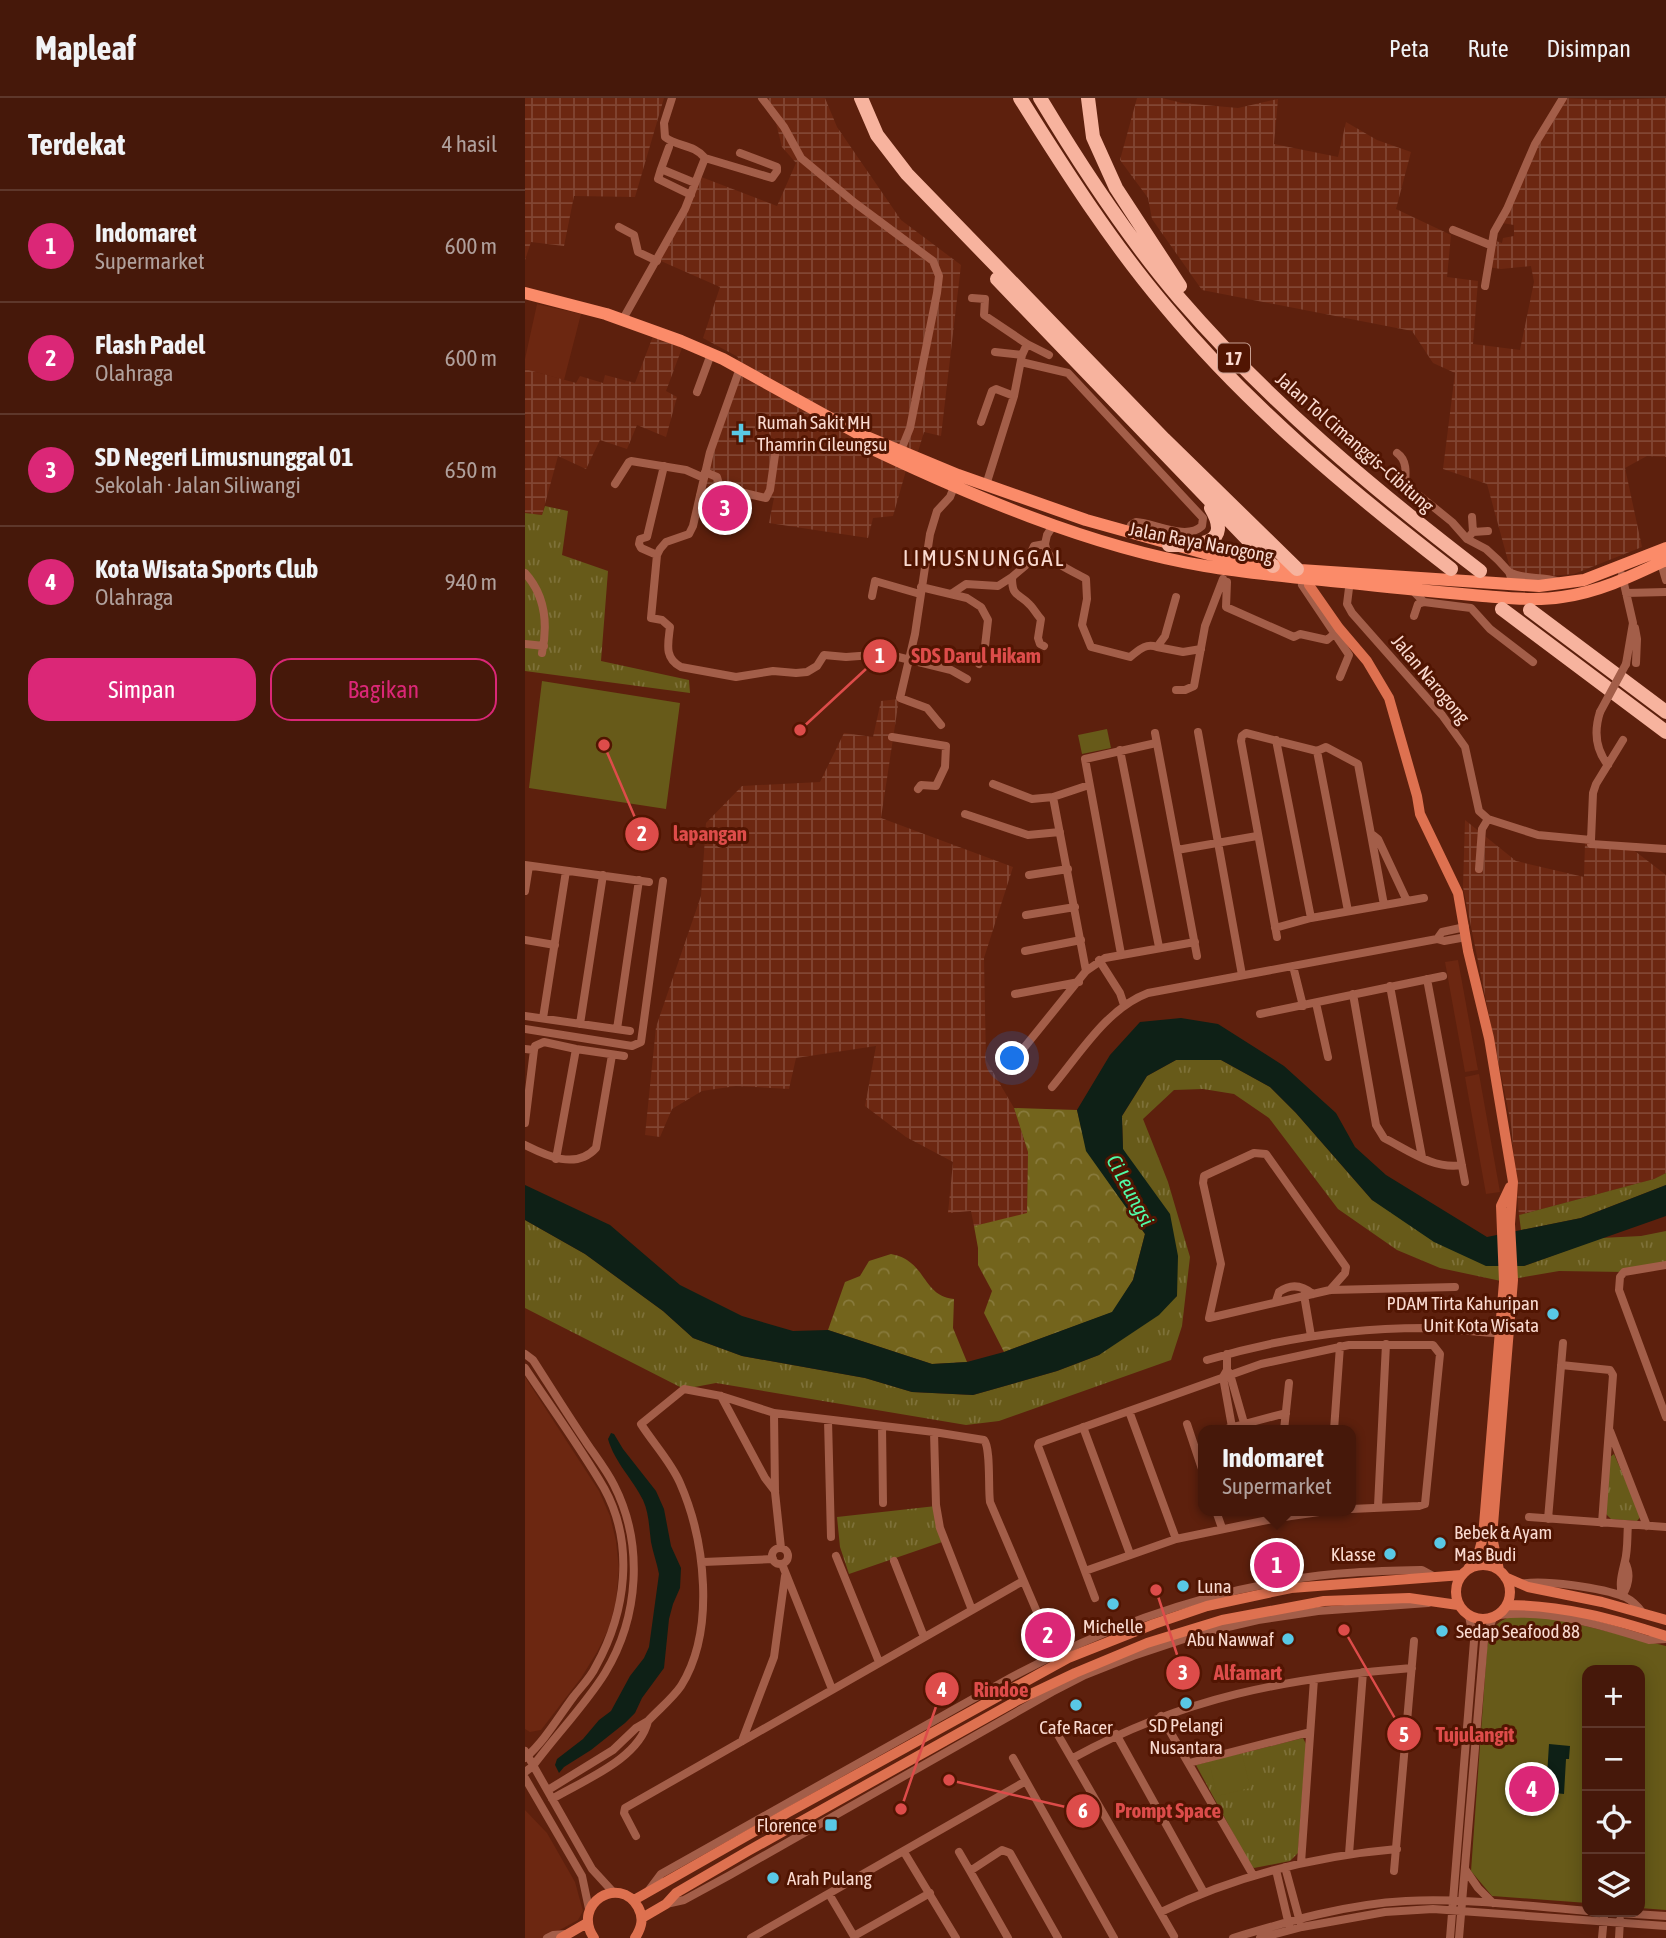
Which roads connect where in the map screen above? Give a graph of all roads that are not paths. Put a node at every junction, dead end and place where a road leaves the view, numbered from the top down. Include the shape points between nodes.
1 (672, 98) edge
2 (762, 98) edge
3 (851, 98) edge
4 (863, 98) edge
5 (1011, 98) edge
6 (1020, 98) edge
7 (1040, 98) edge
8 (1088, 98) edge
9 (1563, 98) edge
10 (669, 147) dead end
11 (740, 153) dead end
12 (705, 158) junction
13 (661, 169) junction
14 (695, 183) junction
15 (1073, 183) junction
16 (691, 195) junction
17 (619, 227) dead end
18 (1453, 230) dead end
19 (1490, 245) junction
20 (657, 261) junction
21 (1485, 286) dead end
22 (525, 293) edge
23 (972, 298) dead end
24 (623, 319) junction
25 (1215, 338) junction
26 (1027, 344) junction
27 (996, 352) dead end
28 (711, 354) junction
29 (1049, 355) dead end
30 (1021, 358) junction
31 (740, 368) junction
32 (697, 392) dead end
33 (1014, 396) junction
34 (981, 422) dead end
35 (776, 447) dead end
36 (1397, 453) dead end
37 (898, 457) junction
38 (664, 466) junction
39 (704, 475) junction
40 (956, 480) junction
41 (615, 484) dead end
42 (986, 485) junction
43 (700, 495) junction
44 (1204, 495) junction
45 (731, 513) dead end
46 (1472, 517) dead end
47 (1054, 524) junction
48 (1489, 531) dead end
49 (1127, 533) junction
50 (1470, 536) junction
51 (1045, 544) junction
52 (1169, 545) junction
53 (1666, 548) edge
54 (927, 551) junction
55 (657, 555) junction
56 (976, 561) dead end
57 (1663, 561) edge
58 (1204, 566) junction
59 (1451, 569) dead end
60 (1272, 571) junction
61 (1480, 571) dead end
62 (1509, 572) junction
63 (525, 573) edge
64 (1622, 573) junction
65 (1012, 577) junction
66 (1224, 577) junction
67 (1301, 579) junction
68 (1666, 580) edge
69 (1565, 583) junction
70 (1324, 586) junction
71 (1514, 586) junction
72 (1349, 588) junction
73 (1379, 588) junction
74 (921, 590) junction
75 (1412, 590) junction
76 (1666, 592) edge
77 (1626, 593) junction
78 (951, 594) junction
79 (872, 596) dead end
80 (1176, 597) dead end
81 (1424, 601) junction
82 (1503, 609) dead end
83 (1529, 610) dead end
84 (1414, 616) dead end
85 (1633, 622) junction
86 (1339, 633) junction
87 (525, 644) edge
88 (1044, 646) dead end
89 (1157, 647) junction
90 (1201, 649) junction
91 (908, 661) junction
92 (1532, 662) dead end
93 (1636, 663) dead end
94 (979, 664) dead end
95 (1340, 677) dead end
96 (967, 679) dead end
97 (1176, 690) dead end
98 (1666, 712) edge
99 (941, 724) dead end
100 (1198, 732) dead end
101 (1666, 732) edge
102 (1155, 733) dead end
103 (892, 737) dead end
104 (1276, 740) junction
105 (1623, 740) dead end
106 (1156, 743) junction
107 (1120, 750) junction
108 (1317, 751) junction
109 (1608, 765) junction
110 (993, 784) dead end
111 (1089, 785) junction
112 (918, 789) dead end
113 (1053, 797) junction
114 (965, 814) dead end
115 (1488, 819) junction
116 (1060, 832) junction
117 (1373, 835) junction
118 (1257, 836) junction
119 (1591, 840) junction
120 (1217, 842) junction
121 (1666, 849) edge
122 (1177, 850) junction
123 (527, 865) edge
124 (1068, 869) junction
125 (1479, 869) dead end
126 (566, 871) junction
127 (1028, 875) dead end
128 (603, 876) junction
129 (639, 880) junction
130 (663, 881) dead end
131 (649, 882) dead end
132 (525, 891) edge
133 (1424, 898) dead end
134 (1407, 901) junction
135 (1384, 905) junction
136 (1075, 907) junction
137 (1348, 912) junction
138 (1026, 915) dead end
139 (1311, 918) junction
140 (1275, 928) junction
141 (1465, 932) junction
142 (1277, 937) dead end
143 (525, 940) edge
144 (1081, 940) junction
145 (1195, 942) junction
146 (555, 945) junction
147 (1159, 947) junction
148 (1025, 951) dead end
149 (1121, 954) junction
150 (1197, 956) dead end
151 (1099, 960) junction
152 (1293, 966) junction
153 (1086, 971) junction
154 (1242, 975) junction
155 (1443, 976) dead end
156 (1427, 979) junction
157 (1079, 982) junction
158 (1390, 986) junction
159 (1353, 993) junction
160 (1015, 994) dead end
161 (1316, 1003) junction
162 (1124, 1005) junction
163 (1303, 1006) junction
164 (1260, 1014) dead end
165 (525, 1016) edge
166 (543, 1018) junction
167 (580, 1024) junction
168 (525, 1029) edge
169 (617, 1029) junction
170 (630, 1031) dead end
171 (576, 1049) junction
172 (1023, 1049) dead end
173 (530, 1050) edge
174 (612, 1055) junction
175 (624, 1056) dead end
176 (1328, 1057) dead end
177 (1052, 1087) dead end
178 (525, 1123) edge
179 (525, 1145) edge
180 (1422, 1157) junction
181 (557, 1158) junction
182 (1462, 1165) junction
183 (1465, 1182) dead end
184 (1666, 1265) edge
185 (1455, 1287) dead end
186 (1330, 1290) junction
187 (1309, 1295) junction
188 (1503, 1334) junction
189 (1311, 1336) junction
190 (1563, 1343) dead end
191 (1386, 1344) junction
192 (1340, 1346) junction
193 (525, 1354) edge
194 (1227, 1354) junction
195 (1207, 1360) dead end
196 (1561, 1365) junction
197 (525, 1368) edge
198 (1227, 1374) junction
199 (1289, 1383) dead end
200 (721, 1396) junction
201 (1129, 1411) junction
202 (774, 1413) junction
203 (1286, 1413) junction
204 (1666, 1417) edge
205 (828, 1420) junction
206 (1244, 1423) junction
207 (1187, 1424) dead end
208 (1232, 1425) edge
209 (1238, 1425) edge
210 (1285, 1425) edge
211 (1334, 1425) edge
212 (882, 1426) junction
213 (1083, 1427) junction
214 (1609, 1427) junction
215 (934, 1432) junction
216 (1198, 1439) edge
217 (1193, 1441) junction
218 (1198, 1456) edge
219 (775, 1492) junction
220 (883, 1503) dead end
221 (1378, 1506) junction
222 (1356, 1508) edge
223 (1218, 1516) edge
224 (1270, 1516) edge
225 (1529, 1517) dead end
226 (1548, 1519) junction
227 (1602, 1522) junction
228 (1628, 1525) junction
229 (1647, 1526) junction
230 (1666, 1527) edge
231 (1222, 1528) junction
232 (831, 1537) dead end
233 (1176, 1539) junction
234 (781, 1548) junction
235 (1130, 1554) junction
236 (836, 1556) dead end
237 (773, 1559) junction
238 (894, 1560) dead end
239 (703, 1562) junction
240 (782, 1564) junction
241 (1085, 1572) junction
242 (1465, 1572) junction
243 (1502, 1574) junction
244 (785, 1576) junction
245 (1023, 1581) junction
246 (1520, 1584) junction
247 (1622, 1596) junction
248 (1094, 1598) dead end
249 (1458, 1605) junction
250 (1507, 1605) junction
251 (1321, 1606) junction
252 (972, 1610) junction
253 (1037, 1612) dead end
254 (1642, 1612) junction
255 (1469, 1616) junction
256 (1496, 1616) junction
257 (1155, 1618) junction
258 (1666, 1620) edge
259 (924, 1637) junction
260 (1666, 1637) edge
261 (1414, 1642) dead end
262 (1147, 1643) junction
263 (1159, 1647) junction
264 (1068, 1658) junction
265 (879, 1662) junction
266 (1412, 1668) junction
267 (1363, 1672) junction
268 (1075, 1673) junction
269 (1314, 1679) junction
270 (832, 1689) junction
271 (1161, 1716) junction
272 (1310, 1732) junction
273 (1116, 1734) junction
274 (1058, 1735) dead end
275 (742, 1741) junction
276 (895, 1743) junction
277 (908, 1746) junction
278 (526, 1755) edge
279 (1013, 1758) dead end
280 (1073, 1758) junction
281 (1189, 1763) junction
282 (533, 1766) junction
283 (898, 1768) junction
284 (525, 1772) edge
285 (525, 1778) edge
286 (892, 1782) junction
287 (1026, 1782) junction
288 (550, 1794) junction
289 (636, 1836) dead end
290 (765, 1843) junction
291 (777, 1847) junction
292 (1397, 1849) junction
293 (904, 1852) junction
294 (959, 1852) dead end
295 (1349, 1854) junction
296 (1301, 1863) junction
297 (1281, 1868) junction
298 (1465, 1869) junction
299 (970, 1871) junction
300 (1394, 1871) dead end
301 (1254, 1875) junction
302 (1203, 1891) junction
303 (647, 1892) junction
304 (614, 1893) junction
305 (930, 1893) junction
306 (829, 1894) junction
307 (634, 1900) junction
308 (1295, 1902) junction
309 (1493, 1903) junction
310 (666, 1904) junction
311 (1284, 1905) junction
312 (1457, 1905) junction
313 (590, 1909) junction
314 (1582, 1911) edge
315 (1161, 1912) junction
316 (1582, 1914) edge
317 (1666, 1916) edge
318 (1604, 1917) edge
319 (642, 1918) junction
320 (1620, 1918) edge
321 (587, 1923) junction
322 (1301, 1923) junction
323 (1289, 1926) junction
324 (1666, 1926) edge
325 (564, 1936) edge
326 (1174, 1936) dead end
327 (855, 1937) edge
328 (952, 1937) edge
329 (547, 1938) edge
330 (594, 1938) edge
331 (635, 1938) edge
332 (751, 1938) edge
333 (1008, 1938) edge
334 (1058, 1938) edge
335 (1114, 1938) edge
336 (1233, 1938) edge
337 (1261, 1938) edge
338 (1450, 1938) edge
339 (1459, 1938) edge
340 (1602, 1938) edge
341 (1619, 1938) edge

1 - 12 street via 665,137
2 - 37 street via 801,158 933,261 937,269 937,293 910,428
3 - 44 highway via 869,140 900,180
4 - 67 highway via 877,135 907,174
5 - 15 highway
6 - 15 highway, Jalan Tol Cimanggis–Cibitung / 17
7 - 25 highway, Jalan Tol Cimanggis–Cibitung / 17 via 1129,233
8 - 25 highway via 1093,137 1116,188
9 - 19 street via 1535,144
10 - 13 street
11 - 12 street via 777,167 777,172 772,178
12 - 14 street
13 - 14 street
13 - 16 street via 658,179
14 - 16 street
15 - 59 highway, Jalan Tol Cimanggis–Cibitung / 17 via 1166,308 1242,390 1335,477
16 - 20 street
17 - 20 street via 634,235 638,251
18 - 19 street
19 - 21 street
20 - 24 street
22 - 24 main road, Jalan Raya Narogong
23 - 26 street via 985,299 983,314
24 - 28 main road, Jalan Raya Narogong
25 - 61 highway, Jalan Tol Cimanggis–Cibitung / 17 via 1345,464
26 - 29 street
26 - 30 street
27 - 30 street
28 - 31 main road, Jalan Raya Narogong
28 - 32 street
30 - 33 street
30 - 49 street via 1068,373 1203,518 1195,531 1136,522
31 - 37 main road, Jalan Raya Narogong
31 - 39 street
33 - 34 street via 992,391
33 - 42 street
35 - 39 street via 766,498 723,488 717,477
36 - 50 street via 1405,465 1405,484
37 - 40 main road, Jalan Raya Narogong
38 - 39 street
38 - 41 street via 629,462
38 - 55 street via 647,537 639,544
39 - 43 street
40 - 42 main road, Jalan Raya Narogong
40 - 47 main road, Jalan Raya Narogong
40 - 54 street via 950,497 937,511
42 - 49 main road, Jalan Raya Narogong
43 - 45 street via 731,501
43 - 55 street via 689,534 666,542
44 - 52 highway via 1218,519 1215,536 1201,545
44 - 60 highway
46 - 50 street
47 - 51 street
47 - 58 main road, Jalan Raya Narogong via 1121,547
48 - 50 street
49 - 52 main road, Jalan Raya Narogong
50 - 62 street
51 - 65 street via 1034,546 1025,566
51 - 89 street via 1051,561 1086,579 1082,625 1091,647 1131,657 1142,647
52 - 60 main road, Jalan Raya Narogong
53 - 64 main road, Jalan Raya Narogong
54 - 56 street
54 - 74 street
55 - 91 street via 652,618 668,623 668,655 681,667 746,676 807,672 826,654 886,654
57 - 64 main road, Jalan Raya Narogong
57 - 68 street
58 - 60 main road, Jalan Raya Narogong
58 - 66 main road
60 - 67 main road, Jalan Raya Narogong
62 - 69 street
62 - 71 street
63 - 87 street via 543,604 543,650
64 - 69 main road, Jalan Raya Narogong
64 - 75 main road, Jalan Raya Narogong via 1590,591 1561,597
64 - 77 street
65 - 78 street via 998,586 966,584
65 - 88 street via 1016,595 1041,619 1038,638
66 - 67 main road
66 - 86 street via 1226,607 1238,613 1290,636 1327,640
66 - 90 street
67 - 70 main road
67 - 71 main road, Jalan Raya Narogong
67 - 73 main road, Jalan Raya Narogong
67 - 86 street
69 - 71 main road, Jalan Raya Narogong
70 - 72 main road
70 - 86 street via 1323,596 1342,625
72 - 73 main road
72 - 115 street, Jalan Narogong via 1347,604 1352,613 1465,747 1479,811
73 - 75 main road, Jalan Raya Narogong
74 - 78 street
74 - 79 street via 875,581
74 - 91 street
75 - 81 street
76 - 77 street
77 - 85 street
78 - 94 street via 974,601 986,615
80 - 89 street via 1165,636
81 - 84 street
81 - 92 street via 1471,608
82 - 101 highway
83 - 98 highway
85 - 93 street
85 - 109 street, bridge via 1626,664 1600,712 1596,737
86 - 95 street via 1349,655
86 - 141 street via 1367,661 1389,698 1420,814 1458,893
89 - 90 street via 1183,652
90 - 97 street via 1194,686
91 - 96 street via 951,670
91 - 99 street via 900,698 920,703
100 - 120 street
102 - 106 street
103 - 112 street via 946,746 945,767 936,786
104 - 108 street
104 - 118 street via 1246,733 1241,741
104 - 139 street
105 - 109 street
106 - 107 street
106 - 122 street
107 - 111 street via 1085,759
107 - 147 street
108 - 117 street via 1326,747 1360,767
108 - 137 street
109 - 119 street via 1593,793
110 - 113 street via 1032,799
111 - 113 street
111 - 149 street
113 - 116 street
114 - 116 street via 1028,835
115 - 119 street via 1538,835
115 - 125 street via 1482,829
116 - 124 street
117 - 134 street
117 - 135 street
118 - 120 street
118 - 140 street
119 - 121 street via 1591,844
120 - 122 street
120 - 154 street
122 - 145 street
123 - 126 street
123 - 132 street
124 - 127 street
124 - 136 street
126 - 128 street
126 - 146 street
128 - 129 street
128 - 167 street
129 - 131 street
129 - 169 street
130 - 168 street via 641,1042 632,1046
133 - 134 street
134 - 135 street
135 - 137 street
136 - 138 street
136 - 144 street
137 - 139 street
139 - 140 street
140 - 142 street
141 - 152 street via 1442,932 1437,939
141 - 188 street via 1489,1038 1513,1182 1506,1224 1513,1280
143 - 146 street
144 - 148 street
144 - 153 street
145 - 147 street
145 - 150 street
146 - 166 street
147 - 149 street
149 - 151 street
151 - 153 street
151 - 162 street
152 - 154 street
152 - 163 street
153 - 157 street
154 - 162 street via 1148,993
155 - 156 street
156 - 158 street
156 - 182 street
157 - 160 street
157 - 172 street
158 - 159 street
158 - 180 street
159 - 161 street
159 - 180 street via 1376,1125 1384,1138
161 - 163 street
161 - 176 street
162 - 177 street
163 - 164 street
165 - 166 street
166 - 167 street
167 - 169 street
169 - 170 street
171 - 173 street via 544,1042
171 - 174 street
171 - 181 street
173 - 178 street
174 - 175 street
174 - 181 street via 596,1148 576,1159
179 - 181 street
180 - 182 street via 1439,1166
182 - 183 street
184 - 204 street via 1624,1272 1619,1290
185 - 186 street
186 - 187 street
186 - 187 street via 1346,1266 1266,1154 1258,1152 1204,1176 1221,1264 1209,1318 1276,1301 1287,1287 1302,1286
187 - 189 street
188 - 189 street via 1422,1328
188 - 242 street via 1483,1537 1478,1555
188 - 243 street via 1492,1537
189 - 194 street
190 - 196 street
191 - 192 street
191 - 221 street
191 - 221 street via 1428,1344 1440,1354 1425,1504
192 - 198 street
192 - 211 street
193 - 282 street via 614,1484 632,1539 634,1567 632,1602 622,1638 604,1674
194 - 195 street
194 - 198 street
196 - 214 street via 1612,1372
196 - 226 street
197 - 278 street via 605,1489 615,1515 624,1567 612,1634 595,1668
198 - 201 street
198 - 206 street
198 - 208 street
199 - 203 street
200 - 202 street
200 - 219 street
200 - 239 street via 684,1389 641,1424 678,1480 695,1522
201 - 213 street
201 - 233 street
202 - 205 street
202 - 219 street
203 - 206 street
203 - 210 street
205 - 212 street
205 - 232 street
206 - 209 street
207 - 217 street
212 - 215 street
212 - 220 street
213 - 235 street
213 - 241 street via 1038,1446
214 - 227 street
214 - 229 street
215 - 245 street via 987,1443 990,1502
215 - 252 street via 940,1528
216 - 217 street
217 - 218 street
219 - 234 street
221 - 222 street
223 - 231 street
224 - 231 street
225 - 226 street
226 - 227 street
227 - 228 street
228 - 229 street
228 - 247 street
229 - 230 street
231 - 233 street
233 - 235 street
234 - 237 street via 772,1554
234 - 240 street via 788,1556
235 - 241 street
236 - 265 street
237 - 239 street
237 - 240 street
238 - 259 street
239 - 288 street via 701,1620 692,1661 680,1687 614,1750
240 - 244 street
241 - 248 street
242 - 243 street via 1484,1565
242 - 249 street via 1455,1589
242 - 257 street via 1436,1578 1312,1581
243 - 246 street
243 - 250 street via 1510,1591
244 - 270 street
244 - 275 street via 775,1657
245 - 252 street
245 - 253 street
246 - 247 street via 1553,1582
246 - 254 street
247 - 254 street
249 - 251 street via 1409,1598
249 - 255 street
250 - 256 street
250 - 260 street via 1564,1608
251 - 262 street via 1222,1620
251 - 263 street
252 - 259 street
254 - 258 street
255 - 256 street
255 - 312 street via 1474,1642
256 - 260 street via 1542,1614 1649,1640
256 - 298 street via 1484,1640
257 - 264 street
257 - 276 street via 1052,1655
259 - 265 street
261 - 266 street
262 - 263 street
262 - 268 street
263 - 286 street via 1085,1675
264 - 268 street
264 - 277 street
265 - 270 street
266 - 267 street
266 - 292 street
267 - 269 street
267 - 295 street
268 - 283 street
269 - 271 street via 1257,1688
269 - 272 street
270 - 275 street
271 - 273 street
271 - 281 street
272 - 281 street
272 - 296 street
273 - 280 street
273 - 302 street
274 - 280 street
275 - 289 street via 625,1808
276 - 277 street
276 - 303 street via 661,1874
277 - 303 street
278 - 282 street
279 - 287 street
280 - 315 street
281 - 301 street
282 - 284 street
282 - 288 street
283 - 286 street
283 - 290 street
285 - 313 street via 582,1876
286 - 291 street
287 - 293 street
287 - 335 street
288 - 304 street via 592,1869
290 - 291 street
290 - 310 street via 676,1893
291 - 310 street via 684,1900
292 - 295 street
292 - 300 street
293 - 305 street
293 - 306 street
294 - 299 street
295 - 296 street
296 - 297 street
297 - 301 street
297 - 308 street
297 - 311 street
298 - 309 street
298 - 312 street
299 - 333 street
299 - 334 street via 998,1851 1007,1851
301 - 302 street
302 - 315 street
303 - 307 street
304 - 307 street
304 - 313 street via 600,1897
305 - 327 street
305 - 328 street
306 - 327 street
306 - 332 street
307 - 319 street
308 - 311 street
308 - 322 street
309 - 312 street
309 - 314 street
310 - 319 street
311 - 323 street
312 - 316 street
312 - 322 street
312 - 338 street
312 - 339 street
313 - 321 street
315 - 326 street
317 - 320 street
318 - 340 street
319 - 331 street
320 - 324 street
320 - 341 street
321 - 325 street
321 - 330 street
322 - 323 street
323 - 336 street
323 - 337 street
325 - 329 street

